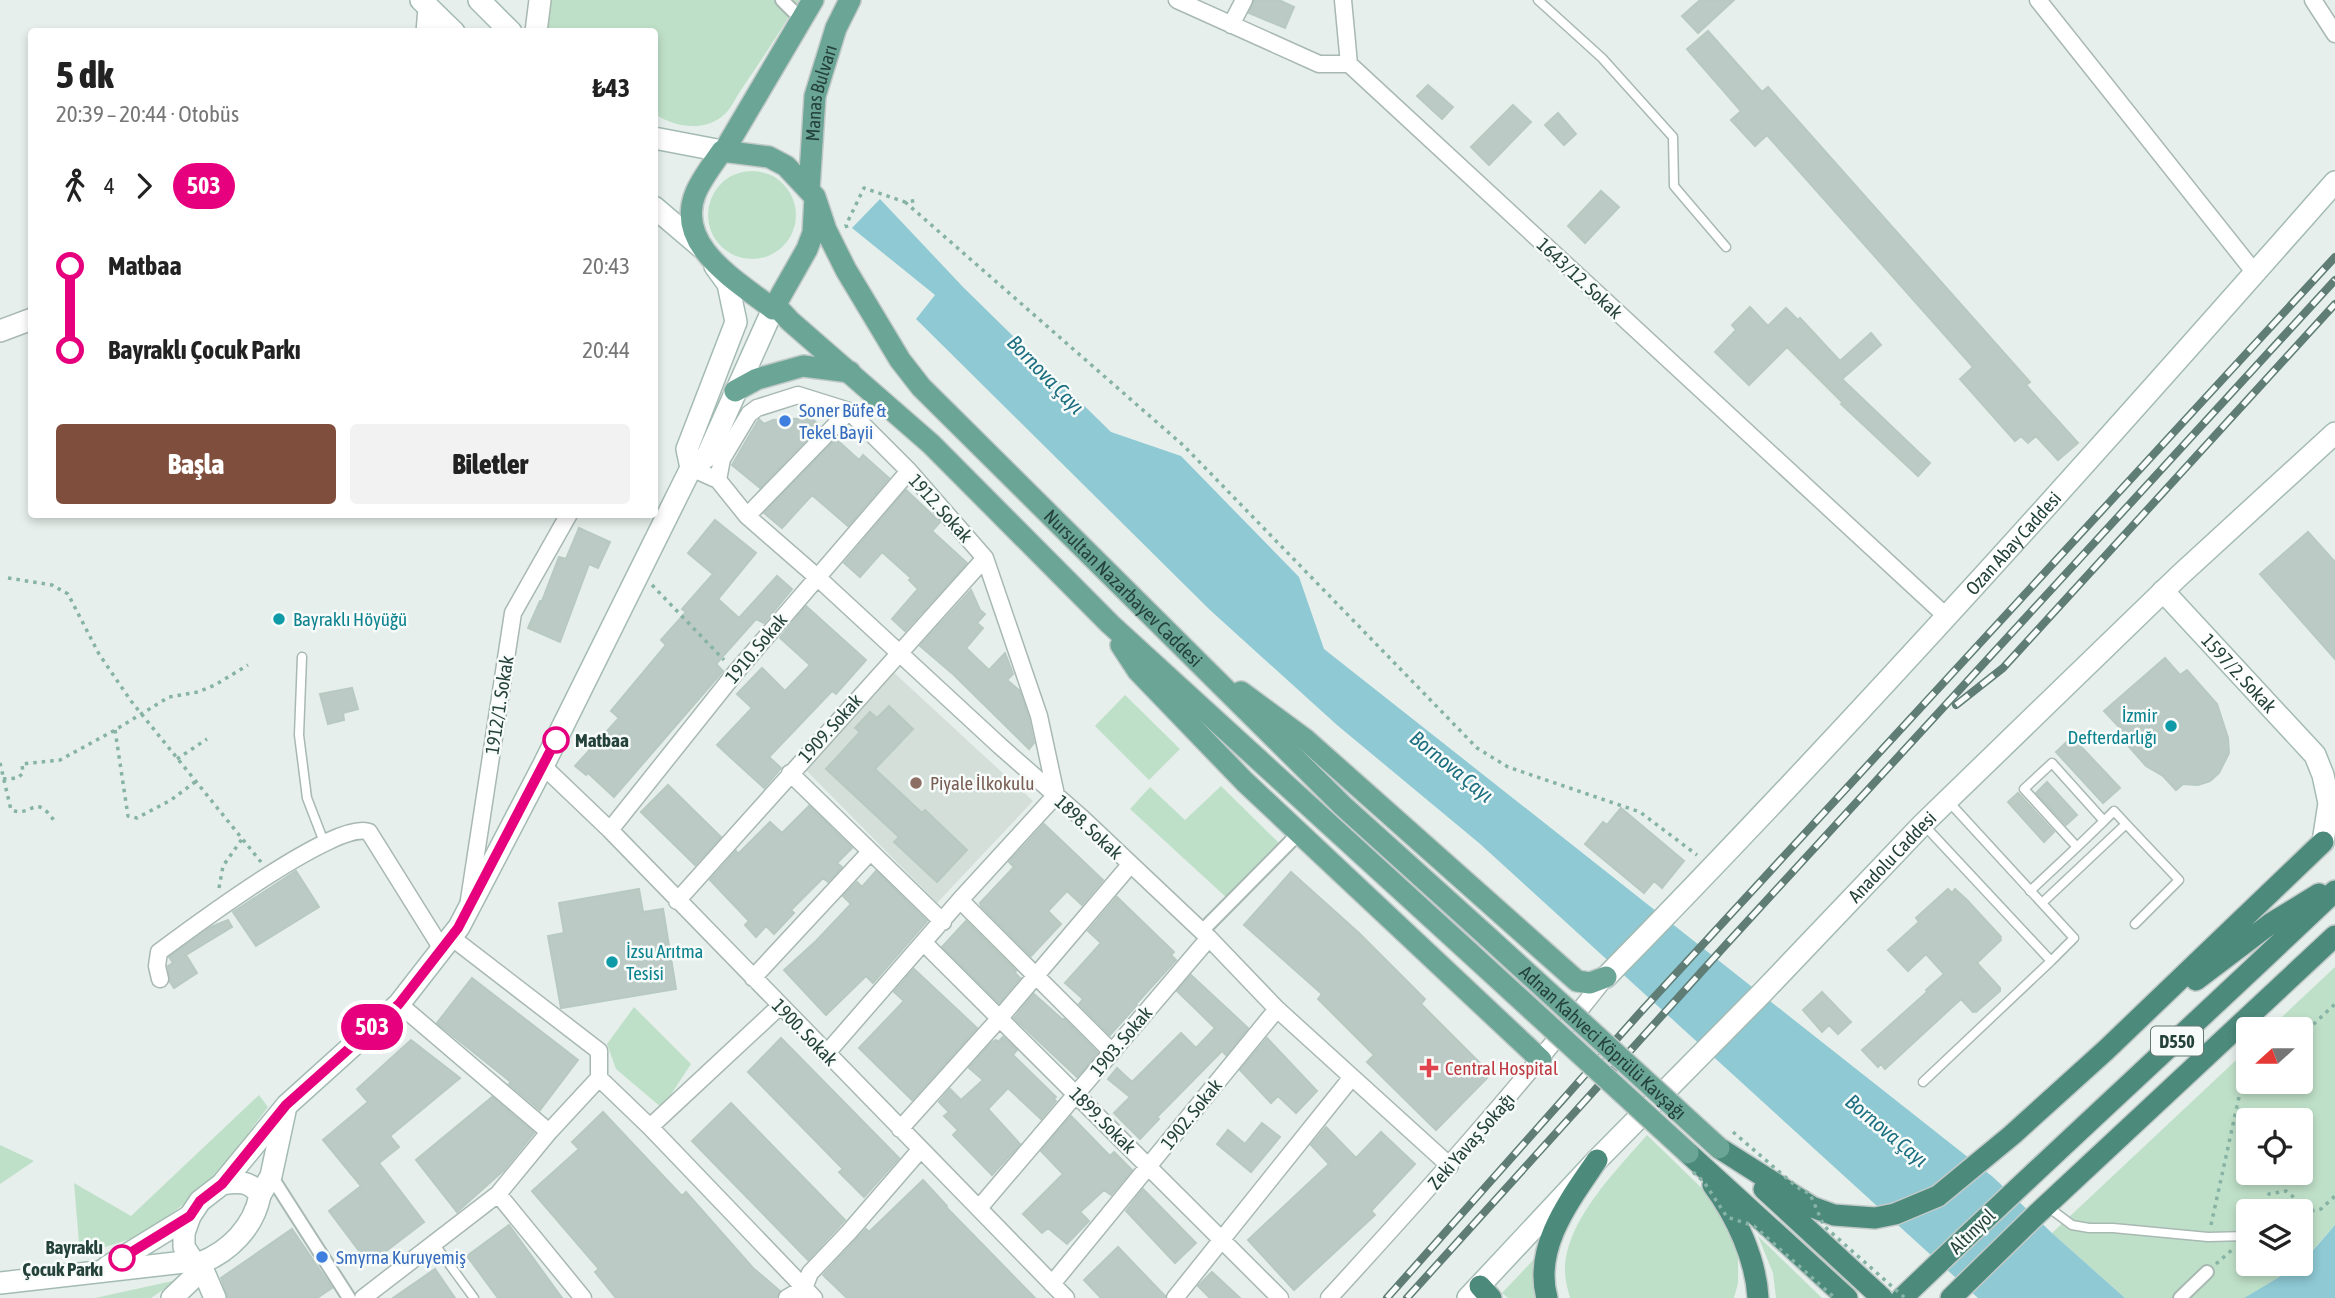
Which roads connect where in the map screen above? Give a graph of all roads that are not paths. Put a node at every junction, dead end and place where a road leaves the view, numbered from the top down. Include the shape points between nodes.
1 (540, 0) edge
2 (782, 0) edge
3 (813, 0) edge
4 (850, 0) edge
5 (1177, 0) edge
6 (1244, 0) edge
7 (1343, 0) edge
8 (1538, 0) edge
9 (2038, 0) edge
10 (2313, 0) edge
11 (487, 2) edge
12 (425, 4) edge
13 (793, 11) dead end
14 (1231, 25) junction
15 (427, 28) edge
16 (450, 28) edge
17 (508, 28) edge
18 (536, 28) edge
19 (2335, 34) edge
20 (1349, 64) junction
21 (658, 139) edge
22 (723, 151) junction
23 (2335, 182) edge
24 (812, 193) junction
25 (658, 211) edge
26 (1726, 247) dead end
27 (705, 253) junction
28 (2255, 273) junction
29 (774, 307) junction
30 (28, 320) edge
31 (0, 331) edge
32 (850, 372) junction
33 (735, 391) junction
34 (849, 411) junction
35 (2335, 433) edge
36 (691, 468) junction
37 (909, 471) junction
38 (718, 480) junction
39 (747, 516) junction
40 (567, 518) edge
41 (985, 558) junction
42 (817, 577) junction
43 (2163, 591) junction
44 (1947, 617) junction
45 (1110, 624) junction
46 (898, 653) junction
47 (302, 657) dead end
48 (1196, 661) junction
49 (2315, 755) junction
50 (543, 766) junction
51 (2335, 770) edge
52 (790, 773) junction
53 (1056, 795) junction
54 (1947, 800) junction
55 (2104, 821) junction
56 (1923, 824) junction
57 (2126, 824) junction
58 (610, 830) junction
59 (1300, 832) junction
60 (2329, 837) edge
61 (324, 842) junction
62 (2077, 847) junction
63 (870, 852) junction
64 (1130, 865) junction
65 (2335, 884) edge
66 (2030, 891) junction
67 (2335, 891) edge
68 (960, 900) junction
69 (677, 901) junction
70 (2042, 903) junction
71 (468, 909) junction
72 (943, 922) junction
73 (2135, 924) dead end
74 (1205, 934) junction
75 (2335, 936) edge
76 (1488, 937) joint
77 (447, 943) junction
78 (924, 943) junction
79 (1470, 953) joint
80 (2051, 961) junction
81 (1035, 975) junction
82 (1605, 977) junction
83 (753, 978) junction
84 (160, 979) dead end
85 (399, 1004) junction
86 (780, 1006) junction
87 (1277, 1009) junction
88 (999, 1018) junction
89 (2106, 1050) junction
90 (1112, 1052) junction
91 (826, 1054) junction
92 (1541, 1060) junction
93 (1352, 1077) junction
94 (599, 1078) junction
95 (1923, 1082) dead end
96 (1077, 1093) junction
97 (286, 1105) junction
98 (650, 1126) junction
99 (900, 1129) junction
100 (549, 1132) junction
101 (1719, 1147) junction
102 (920, 1150) junction
103 (1688, 1153) junction
104 (1597, 1160) junction
105 (1149, 1166) junction
106 (1450, 1166) junction
107 (271, 1176) junction
108 (222, 1184) junction
109 (498, 1194) junction
110 (260, 1195) junction
111 (979, 1208) junction
112 (2042, 1210) junction
113 (190, 1216) junction
114 (2236, 1236) edge
115 (1222, 1240) junction
116 (433, 1242) junction
117 (1749, 1257) junction
118 (196, 1262) junction
119 (99, 1272) junction
120 (2207, 1272) road end
121 (0, 1283) edge
122 (809, 1293) edge
123 (1057, 1293) edge
124 (1480, 1294) edge
125 (1953, 1296) edge
126 (172, 1298) edge
127 (215, 1298) edge
128 (349, 1298) edge
129 (363, 1298) edge
130 (474, 1298) edge
131 (583, 1298) edge
132 (787, 1298) edge
133 (1175, 1298) edge
134 (1280, 1298) edge
135 (1329, 1298) edge
136 (1547, 1298) edge
137 (1747, 1298) edge
138 (1758, 1298) edge
139 (1847, 1298) edge
140 (1882, 1298) edge
141 (1902, 1298) edge
142 (2180, 1298) edge

1 - 18 main road
2 - 13 street
3 - 22 main road
4 - 24 main road, Manas Bulvarı via 836,28 815,96
5 - 14 street
6 - 14 street
7 - 20 street
8 - 26 lane via 1602,58 1672,136 1674,186
9 - 28 street
10 - 19 street
11 - 17 main road
12 - 15 main road
12 - 16 main road
14 - 20 street via 1319,64
20 - 44 street, 1643/12. Sokak
21 - 22 main road
22 - 24 main road via 769,158 786,166
22 - 27 main road via 695,194 691,211 693,229
23 - 28 main road, Ozan Abay Caddesi
24 - 29 main road via 813,233
24 - 48 main road, Nursultan Nazarbayev Caddesi via 846,270 921,387
25 - 27 main road
27 - 29 main road
27 - 36 main road via 728,284 736,322 687,449
28 - 44 main road, Ozan Abay Caddesi
29 - 32 main road, Nursultan Nazarbayev Caddesi
29 - 33 main road
30 - 31 main road
32 - 33 main road via 803,366 757,379
32 - 45 main road, Nursultan Nazarbayev Caddesi via 930,444
33 - 36 main road via 707,456
34 - 37 street, 1912. Sokak
34 - 38 street, 1912. Sokak via 798,395 757,408 722,458
34 - 39 street
35 - 43 main road, Anadolu Caddesi
36 - 38 street, 1898. Sokak
36 - 50 main road
37 - 41 street, 1912. Sokak
37 - 42 street, 1910. Sokak
38 - 39 street, 1898. Sokak
39 - 42 street, 1898. Sokak
40 - 71 street, 1912/1. Sokak via 513,613
41 - 46 street, 1909. Sokak
41 - 53 street, 1912. Sokak via 1039,716
42 - 46 street, 1898. Sokak
42 - 58 street, 1910. Sokak
43 - 49 main road, 1597/2. Sokak
43 - 54 main road, Anadolu Caddesi
44 - 82 main road, Ozan Abay Caddesi
45 - 59 main road via 1138,671
45 - 79 main road, Nursultan Nazarbayev Caddesi
46 - 52 street, 1909. Sokak
46 - 53 street, 1898. Sokak
47 - 61 lane via 299,734 307,799
48 - 76 main road, Nursultan Nazarbayev Caddesi via 1343,806
48 - 82 main road via 1306,740 1577,981 1590,983
49 - 51 street
49 - 60 main road via 2329,803
50 - 58 street, 1900. Sokak
50 - 71 main road
52 - 63 street
52 - 69 street, 1909. Sokak
53 - 64 street, 1898. Sokak
53 - 68 street
54 - 56 main road, Anadolu Caddesi
54 - 66 lane
55 - 57 lane via 2114,811
55 - 62 lane
55 - 62 lane via 2052,763 2024,789
56 - 80 lane
56 - 104 main road, Anadolu Caddesi
57 - 70 lane
57 - 73 lane via 2179,880
58 - 69 street, 1900. Sokak
59 - 74 street
59 - 92 main road
60 - 89 highway
61 - 77 street via 356,830 369,832
61 - 84 street via 159,952
62 - 66 lane
63 - 72 street
63 - 83 street
64 - 74 street, 1898. Sokak
64 - 81 street
65 - 89 highway via 2270,924
66 - 70 lane
67 - 141 highway, Altınyol / D550
68 - 72 street
68 - 81 street
69 - 83 street, 1900. Sokak
70 - 80 lane via 2074,938
71 - 77 main road
72 - 78 street
74 - 87 street, 1898. Sokak
74 - 90 street, 1903. Sokak
75 - 112 highway, D550
76 - 101 main road, Adnan Kahveci Köprülü Kavşağı, bridge
77 - 85 main road
77 - 94 street via 600,1052
78 - 88 street, 1899. Sokak
78 - 91 street
79 - 103 main road, Adnan Kahveci Köprülü Kavşağı, bridge
80 - 95 lane
81 - 88 street
81 - 90 street
82 - 92 street, Zeki Yavaş Sokağı
83 - 86 street, 1900. Sokak
85 - 97 main road
85 - 100 street
86 - 91 street, 1900. Sokak
86 - 98 street
87 - 93 street, 1898. Sokak
87 - 105 street, 1902. Sokak
88 - 96 street, 1899. Sokak
88 - 99 street
89 - 101 highway, bridge via 1945,1191 1895,1214 1856,1218 1812,1207
90 - 96 street, 1903. Sokak
91 - 99 street, 1900. Sokak
92 - 106 street, Zeki Yavaş Sokağı
93 - 106 street, 1898. Sokak
93 - 115 street
94 - 98 street
94 - 100 street
96 - 105 street, 1899. Sokak
96 - 111 street, 1903. Sokak
97 - 107 main road
97 - 108 main road
98 - 122 street
99 - 102 street, 1900. Sokak
100 - 109 street
101 - 140 highway
102 - 111 street, 1900. Sokak
102 - 122 street via 810,1273
103 - 117 highway, bridge via 1720,1195
103 - 139 highway
104 - 124 main road, Anadolu Caddesi
104 - 136 highway via 1565,1206 1552,1238 1546,1256
105 - 115 street, 1899. Sokak
105 - 123 street, 1902. Sokak
106 - 135 street, Zeki Yavaş Sokağı
107 - 110 main road
107 - 128 street
108 - 110 main road via 245,1182
108 - 113 main road via 200,1201
109 - 116 street
109 - 131 street
110 - 118 main road via 257,1209 230,1247
111 - 123 street, 1900. Sokak
112 - 114 lane via 2089,1228
112 - 125 highway, Altınyol
113 - 118 main road via 184,1247
113 - 119 main road
115 - 133 street
115 - 134 street, 1899. Sokak
116 - 129 street
116 - 130 lane
117 - 137 highway
117 - 138 highway
118 - 119 main road
118 - 126 main road via 192,1279
118 - 127 main road
119 - 121 main road
120 - 142 street
122 - 132 street

